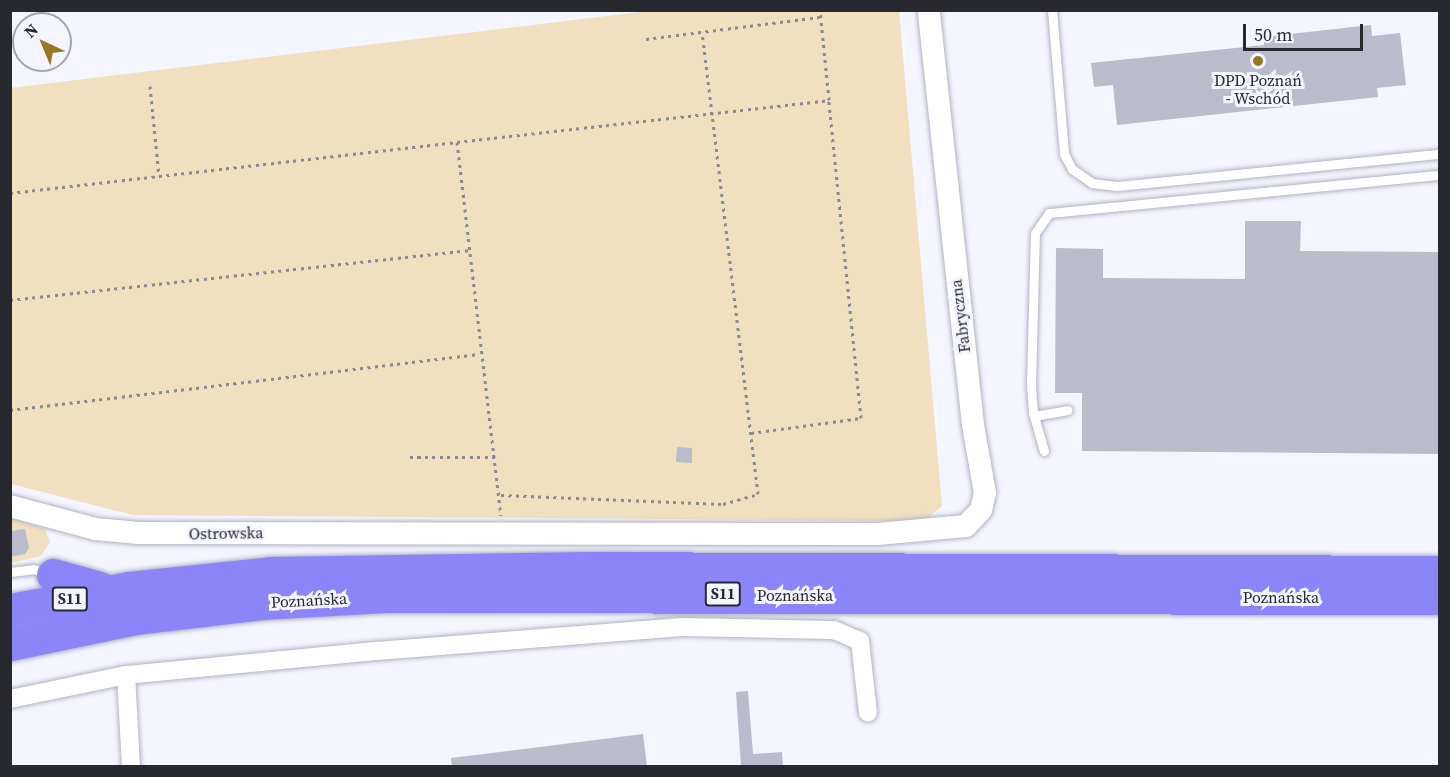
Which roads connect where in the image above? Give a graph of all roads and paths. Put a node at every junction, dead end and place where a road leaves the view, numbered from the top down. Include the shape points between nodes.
1 (820, 10) edge
2 (929, 10) edge
3 (1052, 10) edge
4 (820, 17) junction
5 (702, 32) junction
6 (646, 39) dead end
7 (150, 86) dead end
8 (829, 100) junction
9 (712, 113) junction
10 (457, 142) junction
11 (1440, 154) edge
12 (1440, 175) edge
13 (159, 176) junction
14 (10, 193) edge
15 (468, 250) junction
16 (10, 300) edge
17 (479, 354) junction
18 (10, 410) edge
19 (1067, 410) dead end
20 (1034, 416) junction
21 (751, 433) junction
22 (1044, 451) dead end
23 (410, 457) dead end
24 (495, 457) junction
25 (501, 495) junction
26 (10, 506) edge
27 (501, 532) junction
28 (10, 572) edge
29 (1440, 572) edge
30 (53, 575) joint
31 (129, 588) junction
32 (1440, 598) edge
33 (10, 610) edge
34 (10, 644) edge
35 (126, 675) junction
36 (10, 699) edge
37 (868, 713) dead end
38 (131, 766) edge

1 - 4 path
2 - 27 street, Fabryczna via 973,425 985,493 981,510 966,526 878,534
3 - 11 lane via 1064,154 1072,169 1092,183 1117,186
4 - 5 path
4 - 8 path
5 - 6 path
5 - 9 path
7 - 13 path
8 - 9 path
8 - 21 path via 861,418
9 - 10 path
9 - 21 path
10 - 13 path
10 - 15 path
12 - 20 lane via 1049,213 1035,233
13 - 14 path
15 - 16 path
15 - 17 path
17 - 18 path
17 - 24 path
19 - 20 lane
20 - 22 lane
21 - 25 path via 758,495 723,504
23 - 24 path
24 - 25 path
25 - 27 path
26 - 27 street, Ostrowska via 95,528 138,534
28 - 30 lane via 33,568
29 - 31 highway, Poznańska / S11 via 586,568 271,573
30 - 31 highway via 86,586
31 - 33 highway, Poznańska / S11
32 - 34 highway, Poznańska / S11 via 385,596 262,603 135,618
35 - 36 street
35 - 37 street via 682,627 834,630 860,641
35 - 38 street

